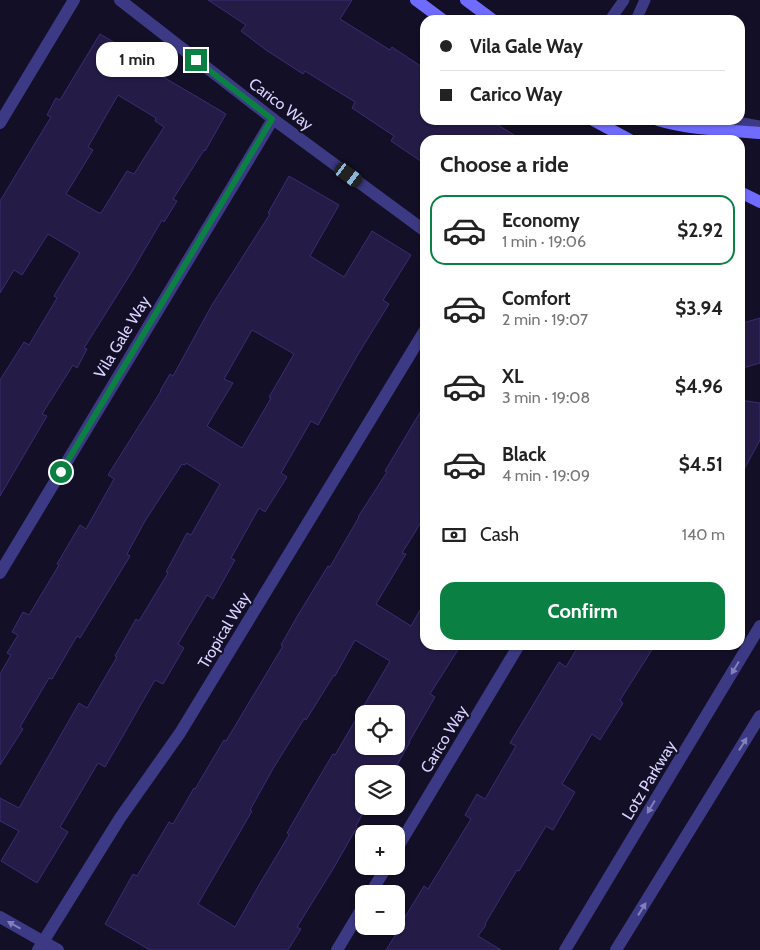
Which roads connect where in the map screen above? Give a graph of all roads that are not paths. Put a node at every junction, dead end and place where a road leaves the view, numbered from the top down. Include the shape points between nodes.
1 (74, 0) edge
2 (120, 0) edge
3 (416, 0) edge
4 (466, 0) edge
5 (624, 0) edge
6 (645, 0) edge
7 (436, 15) edge
8 (486, 15) edge
9 (614, 15) edge
10 (638, 15) edge
11 (272, 119) junction
12 (0, 123) edge
13 (745, 123) edge
14 (602, 125) edge
15 (677, 125) edge
16 (760, 126) edge
17 (760, 133) edge
18 (621, 135) edge
19 (745, 194) edge
20 (760, 202) edge
21 (420, 227) edge
22 (420, 338) edge
23 (0, 572) edge
24 (760, 626) edge
25 (516, 650) edge
26 (760, 716) edge
27 (405, 835) edge
28 (0, 917) edge
29 (355, 920) edge
30 (41, 946) edge
31 (58, 950) edge
32 (337, 950) edge
33 (565, 950) edge
34 (616, 950) edge

1 - 12 street
2 - 11 street, Carico Way
3 - 7 street
4 - 8 street
5 - 9 lane
6 - 10 lane
11 - 21 street, Carico Way
11 - 23 street, Vila Gale Way
13 - 16 lane
14 - 18 street
15 - 17 street
19 - 20 street
22 - 30 street, Tropical Way via 180,733 120,818
24 -> 33 street, Lotz Parkway
25 - 27 street, Carico Way
34 -> 26 street
30 -> 28 street
29 - 32 street
30 - 31 street

